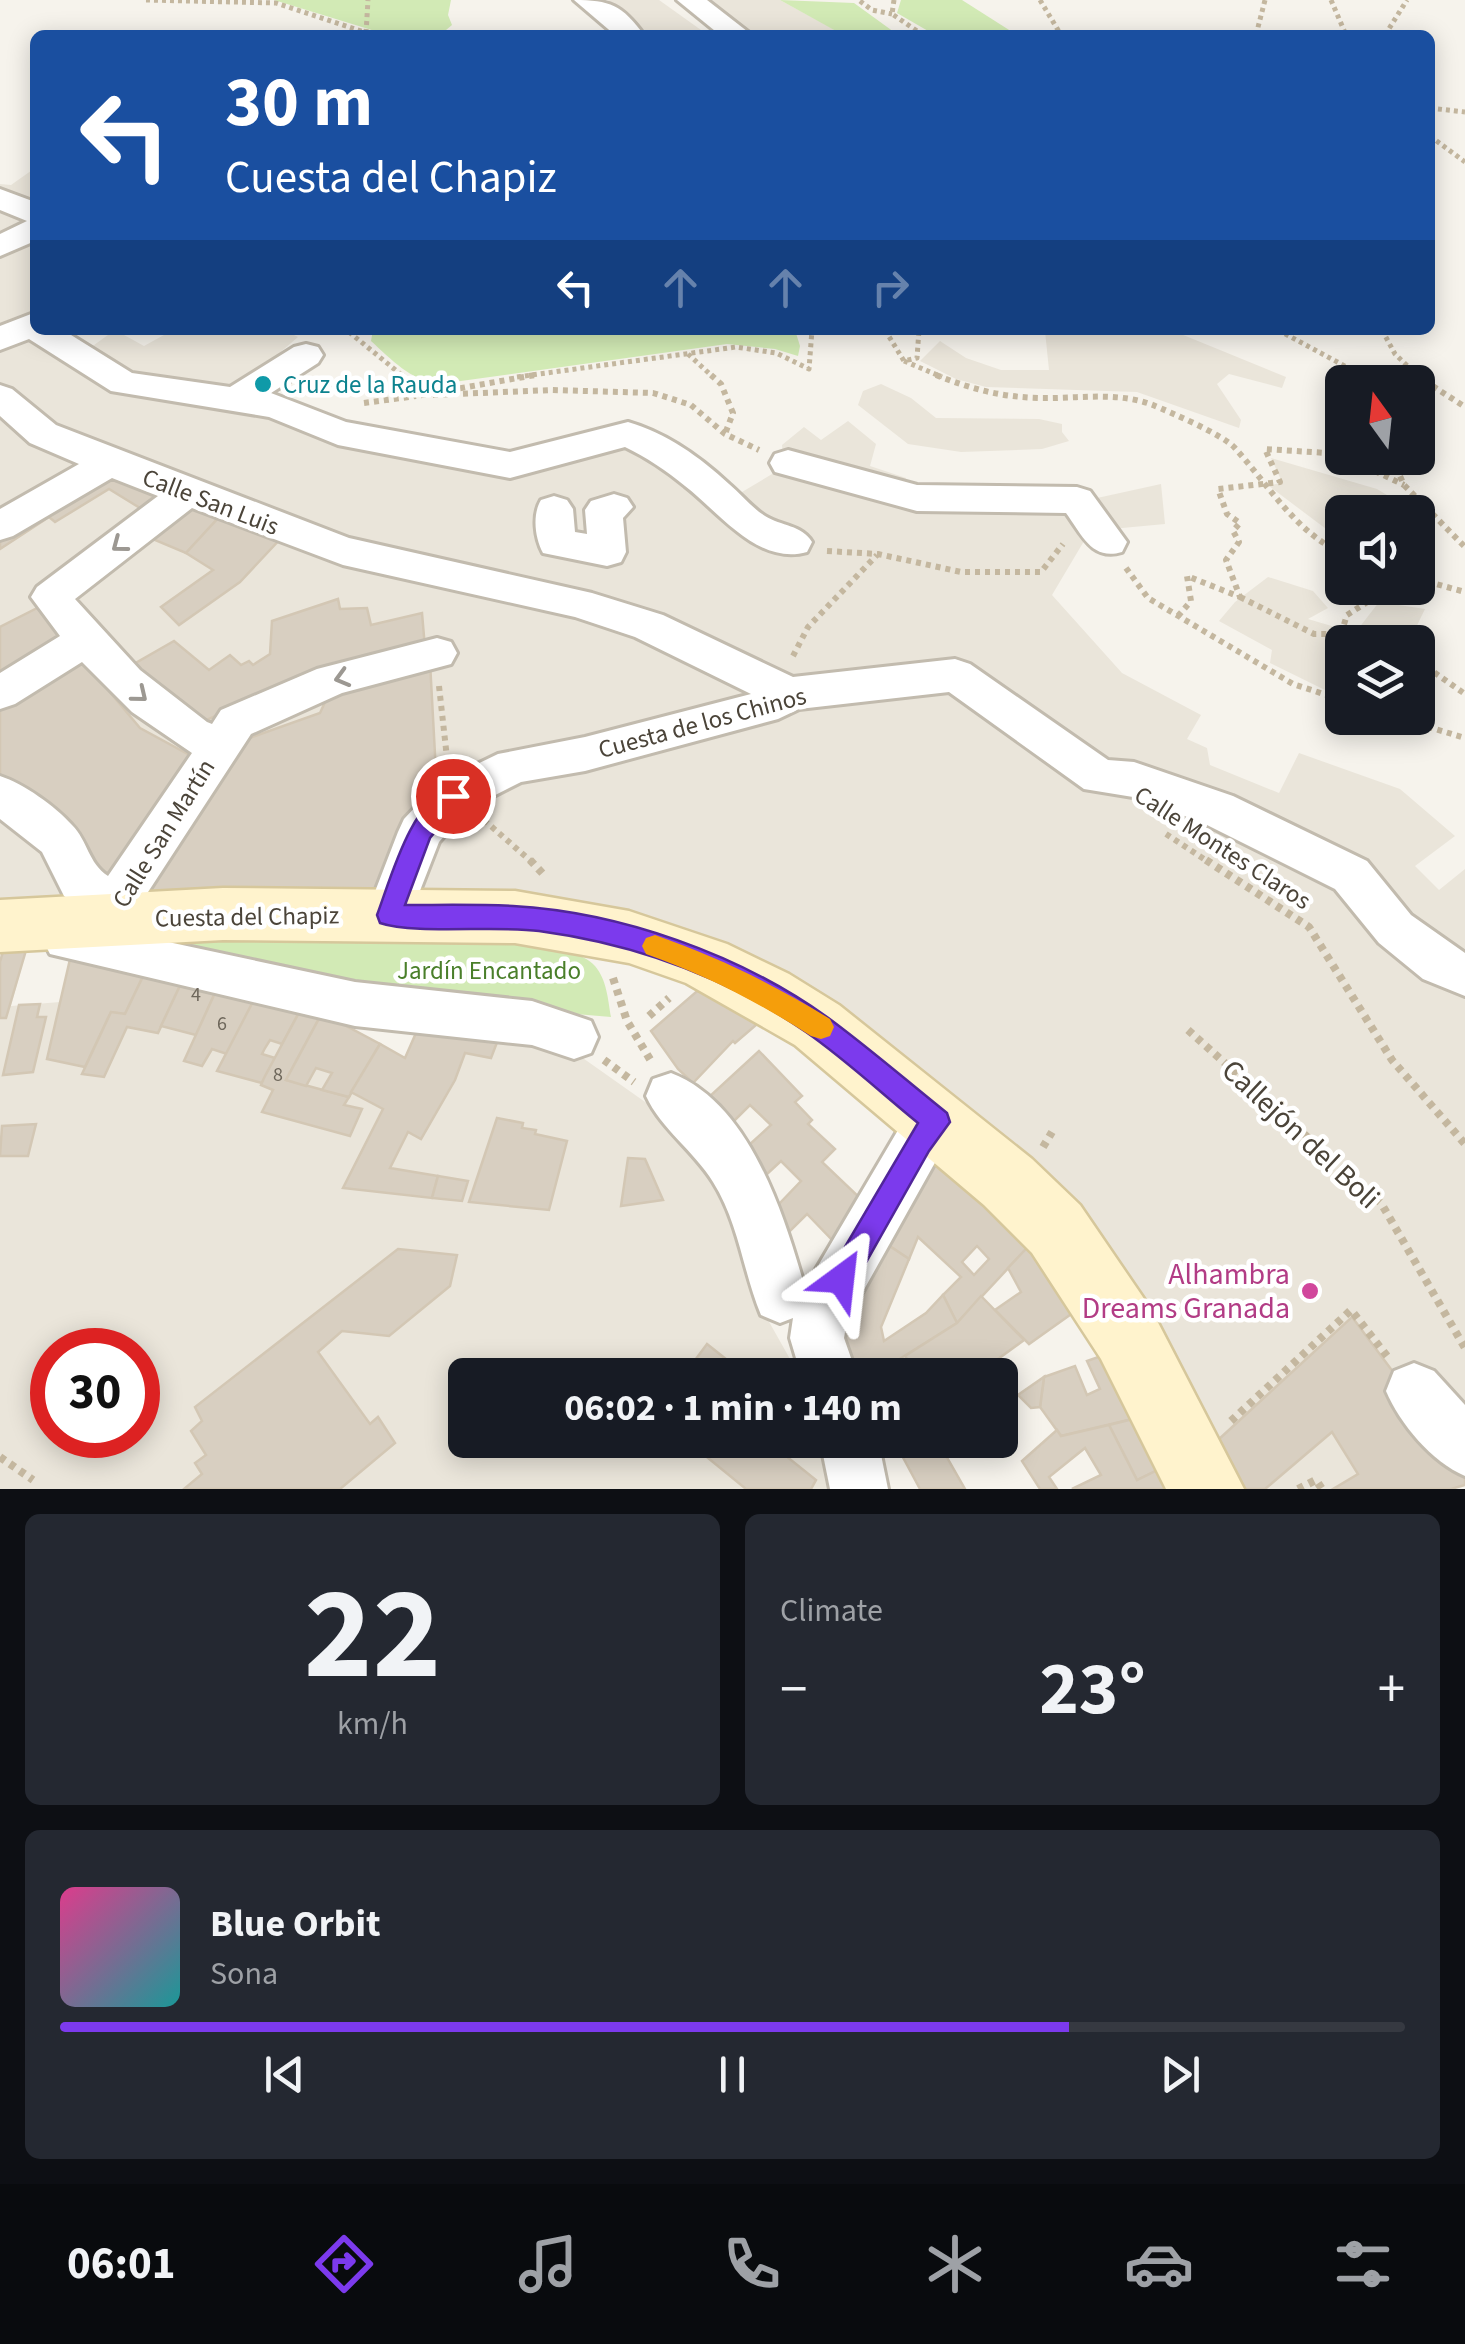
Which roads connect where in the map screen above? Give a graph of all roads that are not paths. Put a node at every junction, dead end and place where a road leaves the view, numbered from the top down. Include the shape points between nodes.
1 (587, 0) edge
2 (690, 0) edge
3 (626, 30) edge
4 (731, 30) edge
5 (0, 198) edge
6 (30, 212) edge
7 (30, 231) edge
8 (0, 246) edge
9 (30, 325) edge
10 (47, 335) edge
11 (0, 339) edge
12 (306, 355) dead end
13 (0, 397) edge
14 (237, 400) junction
15 (788, 462) road end
16 (109, 463) junction
17 (188, 492) junction
18 (614, 507) dead end
19 (554, 509) dead end
20 (0, 526) edge
21 (793, 542) road end
22 (1108, 542) road end
23 (85, 640) junction
24 (437, 653) dead end
25 (0, 692) edge
26 (782, 692) junction
27 (218, 747) junction
28 (0, 794) edge
29 (389, 915) junction
30 (98, 918) junction
31 (0, 926) edge
32 (1465, 975) edge
33 (574, 1037) road end
34 (672, 1096) road end
35 (937, 1122) junction
36 (780, 1296) dead end
37 (823, 1358) edge
38 (1414, 1391) road end
39 (1465, 1447) edge
40 (1206, 1489) edge

1 - 3 street
2 - 4 street
5 - 6 street
7 - 8 street
9 - 11 street
10 - 14 street via 124,383
12 - 14 street
13 - 16 street, Calle San Luis via 42,434
14 - 21 street via 276,406 338,433 510,465 628,434 685,468 751,525
15 - 22 street via 917,498 1078,500
16 - 17 street, Calle San Luis
16 - 20 street
17 -> 23 street, Calle San Martín via 51,597
17 - 26 street, Calle San Luis via 343,551 578,603 649,626
18 - 19 street via 604,510 607,552 557,544
23 - 25 street
23 -> 27 street, Calle San Martín via 129,687 189,734
24 -> 27 street, Calle San Martín via 332,680 236,722
26 - 29 street, Cuesta de los Chinos via 778,703 513,766 453,796 420,832
26 - 32 street, Cuesta de los Chinos via 955,676 1099,777 1134,780 1217,808 1352,876 1395,929
27 - 30 street, Calle San Martín
28 - 30 street via 58,838
29 - 30 street, Cuesta del Chapiz
29 - 35 street, Cuesta del Chapiz via 576,925 705,964 817,1025
30 - 31 street, Cuesta del Chapiz
30 - 33 street via 66,940 355,1004 532,1023
34 - 36 street via 738,1168
35 - 37 street via 919,1142 821,1314 817,1338
35 - 40 street, Cuesta del Chapiz via 1056,1229 1126,1334
38 - 39 street

